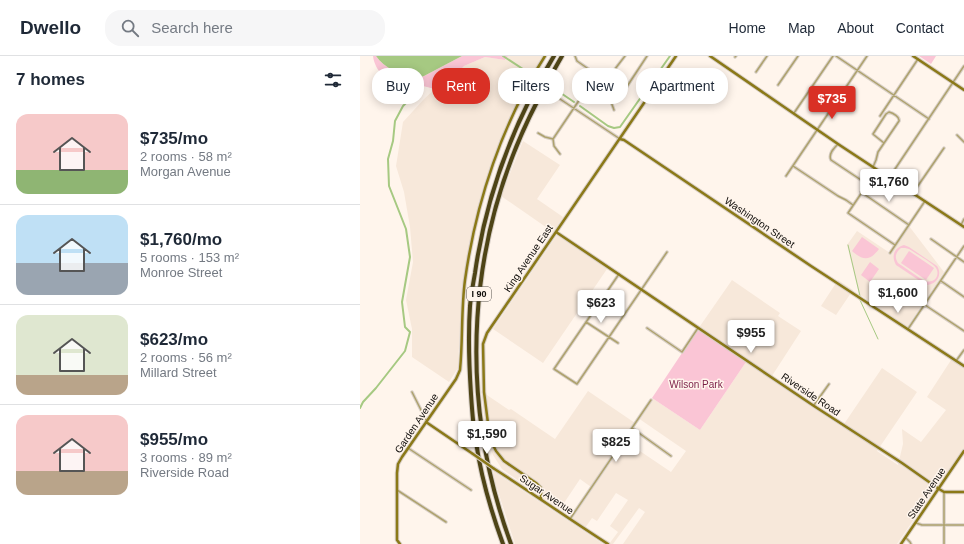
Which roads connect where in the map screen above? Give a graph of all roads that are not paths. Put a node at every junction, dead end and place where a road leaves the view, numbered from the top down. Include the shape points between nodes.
1 (545, 56) edge
2 (554, 56) edge
3 (562, 56) edge
4 (575, 56) edge
5 (625, 56) edge
6 (648, 56) edge
7 (676, 56) edge
8 (710, 56) edge
9 (767, 56) edge
10 (798, 56) edge
11 (833, 56) edge
12 (836, 56) edge
13 (867, 56) edge
14 (913, 56) edge
15 (918, 59) junction
16 (964, 66) edge
17 (587, 68) edge
18 (616, 68) edge
19 (857, 71) junction
20 (756, 72) dead end
21 (953, 82) junction
22 (778, 85) dead end
23 (628, 87) edge
24 (964, 90) edge
25 (893, 95) junction
26 (564, 101) edge
27 (577, 104) edge
28 (612, 104) edge
29 (574, 108) junction
30 (614, 110) dead end
31 (794, 113) junction
32 (880, 116) dead end
33 (929, 119) junction
34 (818, 129) junction
35 (538, 133) dead end
36 (957, 135) dead end
37 (553, 139) junction
38 (620, 139) junction
39 (964, 142) edge
40 (884, 143) junction
41 (838, 144) junction
42 (944, 148) dead end
43 (560, 154) dead end
44 (793, 166) junction
45 (873, 167) junction
46 (877, 170) junction
47 (786, 176) dead end
48 (889, 178) junction
49 (867, 184) junction
50 (861, 192) junction
51 (913, 193) junction
52 (925, 201) junction
53 (853, 205) junction
54 (964, 219) edge
55 (909, 225) junction
56 (961, 225) junction
57 (964, 227) edge
58 (556, 232) junction
59 (931, 239) dead end
60 (895, 245) junction
61 (964, 246) edge
62 (667, 252) dead end
63 (890, 253) dead end
64 (956, 257) junction
65 (964, 262) edge
66 (619, 274) junction
67 (940, 281) junction
68 (642, 290) junction
69 (964, 297) edge
70 (925, 305) junction
71 (586, 322) junction
72 (647, 328) dead end
73 (698, 328) junction
74 (908, 329) junction
75 (964, 331) edge
76 (608, 337) junction
77 (618, 344) dead end
78 (964, 350) edge
79 (956, 361) junction
80 (964, 366) edge
81 (829, 384) dead end
82 (412, 392) dead end
83 (651, 400) dead end
84 (814, 406) junction
85 (426, 422) junction
86 (632, 428) junction
87 (408, 448) junction
88 (964, 452) edge
89 (671, 456) dead end
90 (963, 456) edge
91 (939, 489) junction
92 (397, 490) junction
93 (471, 490) dead end
94 (944, 492) junction
95 (964, 492) edge
96 (541, 499) junction
97 (570, 519) junction
98 (446, 522) dead end
99 (916, 522) junction
100 (944, 525) junction
101 (964, 525) edge
102 (906, 538) junction
103 (400, 544) edge
104 (503, 544) edge
105 (511, 544) edge
106 (608, 544) edge
107 (901, 544) edge
108 (911, 544) edge
109 (944, 544) edge

1 - 85 street, Garden Avenue via 508,126 480,208 465,280 460,370
2 - 104 highway, I 90 via 524,109 489,202 470,305 469,360 476,442 488,497
3 - 105 highway, I 90 via 531,113 503,182 490,227 478,306 477,372 482,433 495,496
4 - 17 street via 577,61
5 - 18 street
6 - 23 street
7 - 38 street, King Avenue East
8 - 31 street
9 - 20 street
10 - 22 street
11 - 31 street
12 - 19 street
13 - 19 street
14 - 15 street
15 - 21 street
15 - 25 street
16 - 21 street
19 - 25 street
19 - 34 street
21 - 24 street
21 - 33 street
25 - 32 street
25 - 33 street
26 - 29 street, Washington Street
27 - 29 street
28 - 30 street
29 - 37 street
29 - 38 street, Washington Street
31 - 34 street
33 - 48 street
34 - 41 street
34 - 44 street
35 - 37 street
36 - 39 street
37 - 43 street via 554,146
38 - 58 street, King Avenue East
38 - 74 street, Washington Street
40 - 40 street via 899,120 889,112 873,134
40 - 45 street
41 - 45 street
41 - 49 street via 830,155 831,160
42 - 51 street
44 - 47 street
44 - 53 street
45 - 46 street
46 - 48 street
46 - 49 street
48 - 51 street
49 - 50 street
50 - 53 street
50 - 55 street
51 - 52 street
52 - 55 street
52 - 56 street
53 - 60 street via 848,213
54 - 56 street
55 - 60 street
56 - 57 street
58 - 66 street, Riverside Road
58 - 96 street, King Avenue East via 487,333 483,344 484,392 490,439 504,461 541,488
59 - 64 street
60 - 63 street
61 - 64 street
62 - 68 street
64 - 65 street
64 - 67 street
66 - 68 street, Riverside Road
66 - 71 street
67 - 69 street
67 - 70 street
68 - 73 street, Riverside Road
68 - 76 street
70 - 74 street
70 - 75 street
71 - 76 street
71 - 76 street via 554,369 577,384
72 - 73 street via 682,352
73 - 84 street, Riverside Road
74 - 79 street, Washington Street
76 - 77 street
78 - 79 street
79 - 80 street, Washington Street
81 - 84 street
82 - 85 street
83 - 86 street
84 - 91 street, Riverside Road
85 - 87 street, Garden Avenue
85 - 96 street, Sugar Avenue, bridge
86 - 89 street
86 - 97 street
87 - 92 street, Garden Avenue via 398,464
87 - 93 street
88 - 90 street, State Avenue
90 - 91 street, State Avenue
91 - 94 street, Riverside Road
91 - 99 street, State Avenue
92 - 98 street
92 - 103 street, Garden Avenue via 397,540
94 - 95 street
94 - 100 street
96 - 97 street, Sugar Avenue
97 - 106 street, Sugar Avenue
99 - 100 street via 922,525
99 - 102 street, State Avenue
100 - 101 street
100 - 109 street
102 - 107 street, State Avenue
102 - 108 street

